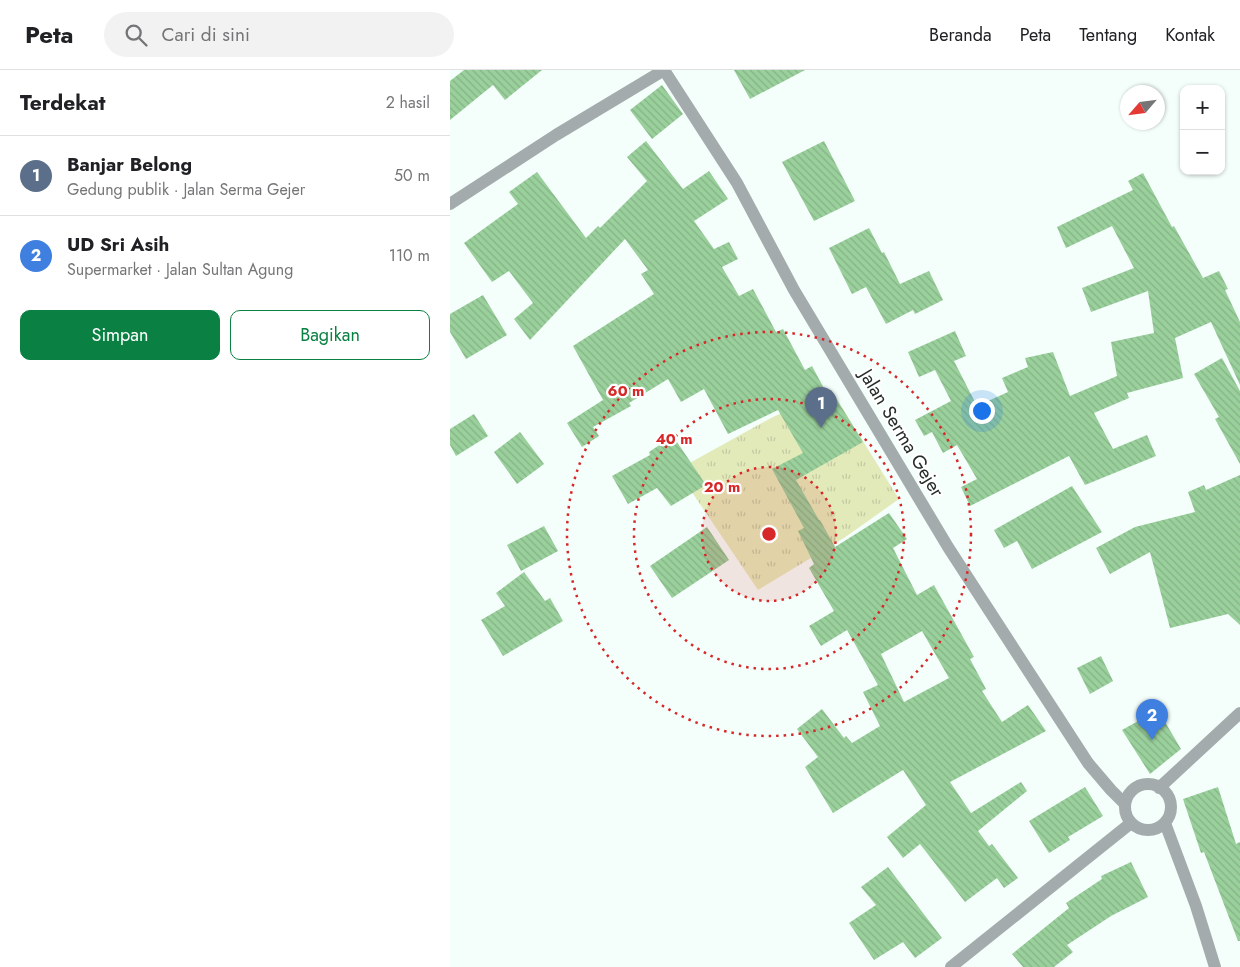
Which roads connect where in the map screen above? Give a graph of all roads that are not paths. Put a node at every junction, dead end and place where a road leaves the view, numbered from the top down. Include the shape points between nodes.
1 (664, 70) edge
2 (450, 204) edge
3 (1240, 713) edge
4 (1159, 788) junction
5 (1125, 804) junction
6 (1131, 823) junction
7 (1165, 823) junction
8 (951, 967) edge
9 (1215, 967) edge

1 - 2 street
1 - 5 street, Jalan Serma Gejer via 737,183 794,290 948,547 1088,763
3 - 4 street
4 - 5 street via 1147,784 1135,788
4 - 7 street via 1165,793 1171,808
5 - 6 street, Jalan Serma Gejer
6 - 7 street via 1148,830
6 - 8 street
7 - 9 street

